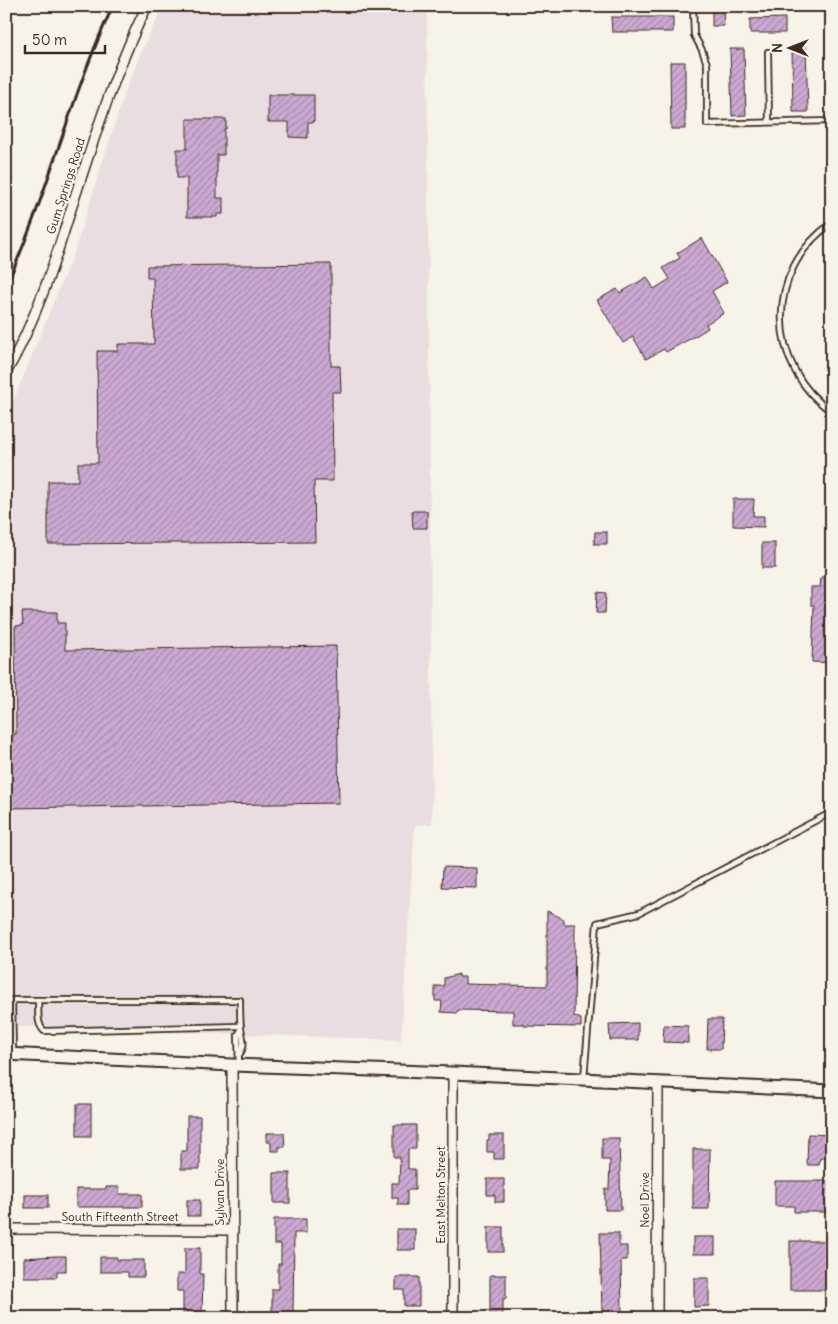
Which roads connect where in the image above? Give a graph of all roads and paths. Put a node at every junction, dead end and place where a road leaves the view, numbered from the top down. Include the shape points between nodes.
1 (147, 6) edge
2 (693, 6) edge
3 (768, 52) dead end
4 (832, 121) edge
5 (769, 122) junction
6 (832, 224) edge
7 (6, 373) edge
8 (832, 412) edge
9 (832, 812) edge
10 (6, 996) edge
11 (12, 1000) junction
12 (38, 1000) junction
13 (241, 1028) junction
14 (9, 1054) edge
15 (237, 1062) junction
16 (453, 1073) junction
17 (584, 1079) junction
18 (658, 1083) junction
19 (832, 1091) edge
20 (6, 1229) edge
21 (233, 1230) junction
22 (233, 1318) edge
23 (454, 1318) edge
24 (657, 1318) edge

1 - 7 street, Gum Springs Road via 121,63 37,310
2 - 5 lane via 694,35 707,64 707,124
3 - 5 lane
4 - 5 lane
6 - 8 lane via 810,243 794,267 785,288 782,318 786,348 797,375 809,392
9 - 17 lane via 639,912 597,923
10 - 11 lane
11 - 12 lane
11 - 14 lane
12 - 13 lane via 40,1027 44,1030
12 - 13 lane via 240,1000
13 - 15 lane
14 - 15 street
15 - 16 street
15 - 21 street, Sylvan Drive
16 - 17 street
16 - 23 street, East Melton Street
17 - 18 street
18 - 19 street
18 - 24 street, Noel Drive
20 - 21 street, South Fifteenth Street
21 - 22 street, Sylvan Drive

